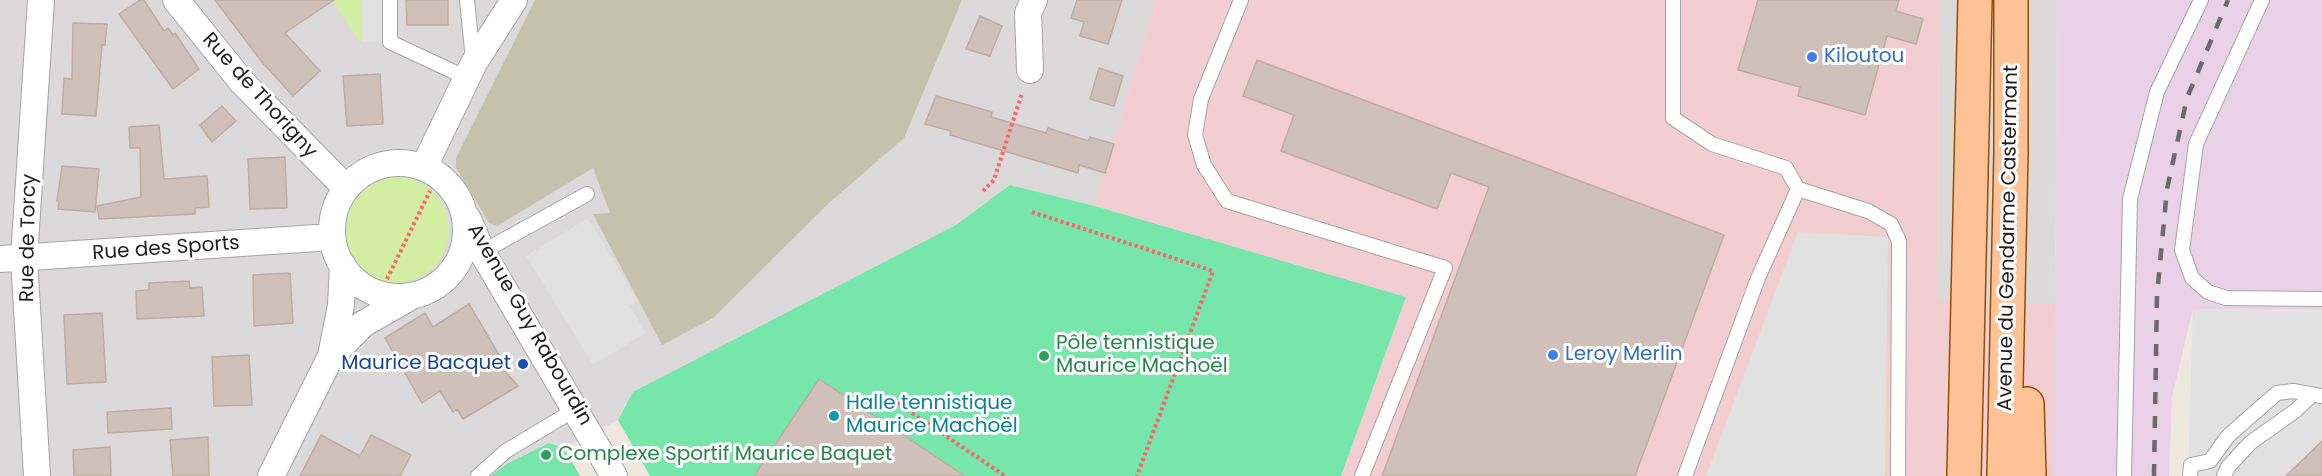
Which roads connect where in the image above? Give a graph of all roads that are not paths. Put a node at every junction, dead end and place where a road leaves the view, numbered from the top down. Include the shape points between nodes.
1 (41, 0) edge
2 (176, 0) edge
3 (390, 0) edge
4 (467, 0) edge
5 (514, 0) edge
6 (1034, 0) edge
7 (1241, 0) edge
8 (1673, 0) edge
9 (1975, 0) edge
10 (1980, 0) edge
11 (2012, 0) edge
12 (2030, 0) edge
13 (2201, 0) edge
14 (2262, 0) edge
15 (470, 70) junction
16 (1030, 70) road end
17 (2011, 168) junction
18 (434, 173) junction
19 (346, 188) junction
20 (1798, 189) junction
21 (587, 194) dead end
22 (462, 206) junction
23 (332, 237) junction
24 (482, 252) junction
25 (12, 259) edge
26 (343, 266) junction
27 (439, 284) junction
28 (404, 297) junction
29 (2322, 299) edge
30 (331, 356) junction
31 (2316, 396) edge
32 (576, 409) junction
33 (2190, 470) edge
34 (37, 476) edge
35 (271, 476) edge
36 (478, 476) edge
37 (614, 476) edge
38 (1362, 476) edge
39 (1685, 476) edge
40 (1898, 476) edge
41 (1964, 476) edge
42 (1987, 476) edge
43 (2004, 476) edge
44 (2029, 476) edge
45 (2124, 476) edge
46 (2224, 476) edge

1 - 25 street, Rue de Torcy
2 - 19 street, Rue de Thorigny via 242,82
3 - 15 lane via 390,42
4 - 15 lane
5 - 15 street
6 - 16 street via 1028,13
7 - 38 lane via 1202,99 1195,135 1204,165 1227,201 1445,268
8 - 20 lane via 1673,118 1712,144 1786,168
9 - 41 main road
10 - 42 main road, Avenue du Gendarme Castermant
11 - 17 main road, Avenue du Gendarme Castermant
12 - 17 main road
13 - 45 lane via 2157,92 2130,199
14 - 29 lane via 2196,144 2182,250 2192,278 2208,292 2226,298
15 - 18 street
17 - 43 main road, Avenue du Gendarme Castermant
17 - 44 main road
18 - 19 street via 403,162 382,164 362,173
18 - 22 street, Avenue Guy Rabourdin
19 - 23 street via 332,220
20 - 39 lane via 1758,278
20 - 40 lane via 1868,211 1891,224 1899,241
21 - 24 lane
22 - 24 street, Avenue Guy Rabourdin
22 - 27 street via 464,248 454,268
23 - 25 street, Rue des Sports
23 - 26 street
24 - 27 street
24 - 32 street, Avenue Guy Rabourdin
25 - 34 street, Rue de Torcy
26 - 28 street via 352,279 366,288
26 - 30 street
27 - 28 street
28 - 30 street via 363,324
30 - 35 street
31 - 33 lane via 2293,391 2277,393 2228,436 2210,461
31 - 46 lane via 2250,443
32 - 36 lane via 506,451
32 - 37 street, Avenue Guy Rabourdin

